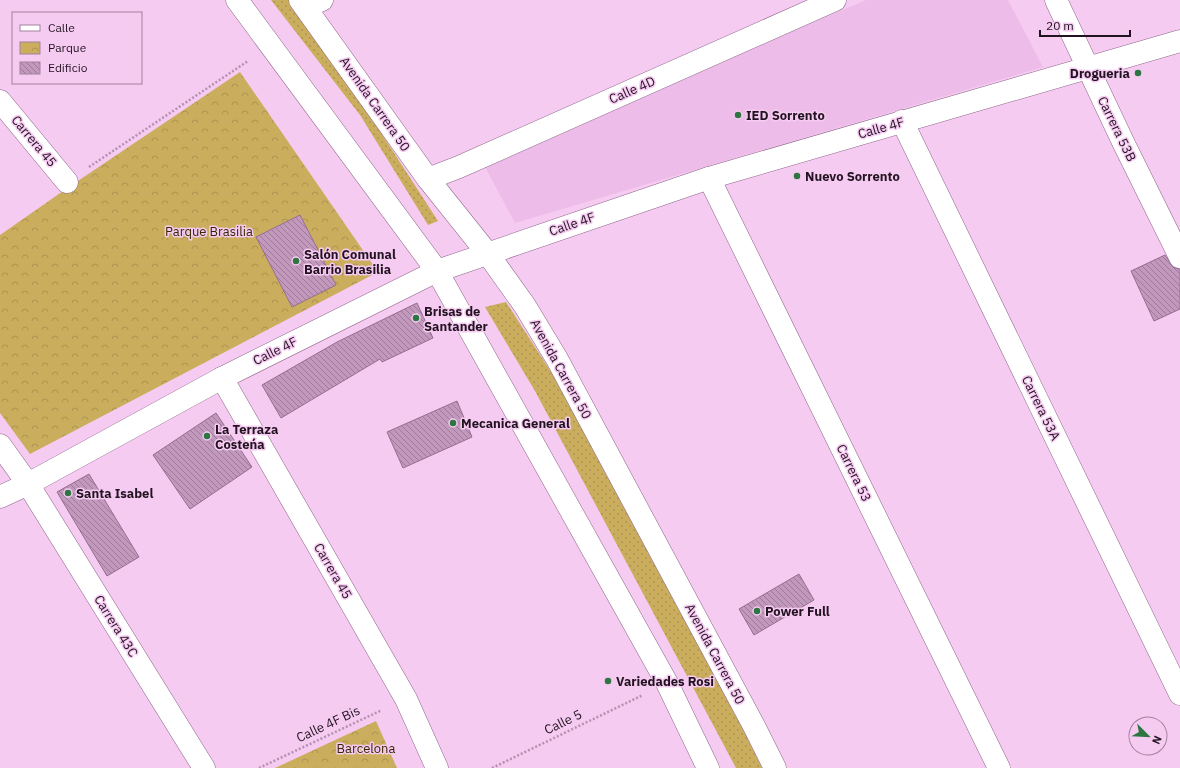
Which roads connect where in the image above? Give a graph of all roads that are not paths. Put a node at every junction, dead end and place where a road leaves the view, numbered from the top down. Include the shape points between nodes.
1 (237, 0) edge
2 (835, 0) edge
3 (1056, 0) edge
4 (309, 2) edge
5 (1180, 40) edge
6 (1088, 67) junction
7 (0, 101) edge
8 (902, 122) junction
9 (709, 178) junction
10 (428, 179) junction
11 (67, 182) road end
12 (488, 254) junction
13 (1180, 257) edge
14 (436, 271) junction
15 (222, 378) junction
16 (0, 445) edge
17 (28, 484) junction
18 (0, 497) edge
19 (1180, 694) edge
20 (204, 768) edge
21 (437, 768) edge
22 (708, 768) edge
23 (775, 768) edge
24 (999, 768) edge

1 - 14 street
2 - 10 street, Calle 4D
3 - 6 street, Carrera 53B
4 - 10 street, Avenida Carrera 50
5 - 6 street, Calle 4F
6 - 8 street, Calle 4F
6 - 13 street, Carrera 53B
7 - 11 street, Carrera 45
8 - 9 street, Calle 4F
8 - 19 street, Carrera 53A
9 - 12 street, Calle 4F
9 - 24 street, Carrera 53
10 - 12 street, Avenida Carrera 50
12 - 14 street, Calle 4F
12 - 23 street, Avenida Carrera 50 via 525,306 557,359
14 - 15 street, Calle 4F
14 - 22 street via 667,683
15 - 17 street, Calle 4F
15 - 21 street, Carrera 45 via 406,699
16 - 17 street, Carrera 43C
17 - 18 street, Calle 4F
17 - 20 street, Carrera 43C

